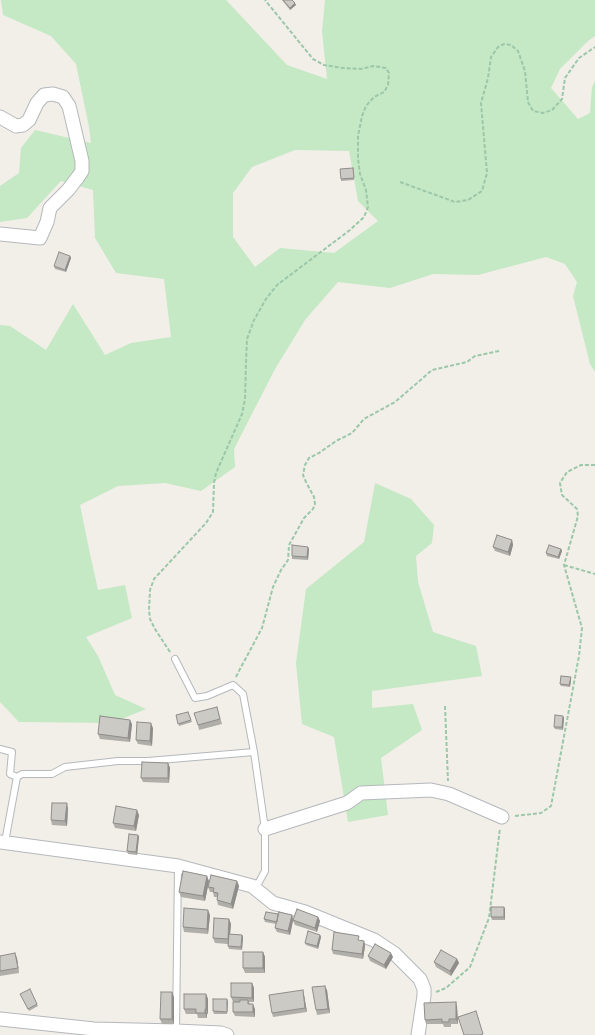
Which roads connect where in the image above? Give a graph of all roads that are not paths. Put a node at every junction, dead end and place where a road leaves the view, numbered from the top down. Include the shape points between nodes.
1 (0, 117) edge
2 (0, 234) edge
3 (175, 659) road end
4 (0, 749) edge
5 (254, 752) junction
6 (17, 777) junction
7 (502, 817) road end
8 (265, 829) junction
9 (2, 842) edge
10 (178, 866) junction
11 (252, 886) junction
12 (0, 1019) edge
13 (176, 1031) junction
14 (227, 1035) edge
15 (418, 1035) edge

1 - 2 street via 16,126 23,125 29,120 37,102 44,95 54,94 63,97 69,106 82,161 82,171 78,177 50,208 40,238
3 - 5 lane via 195,698 233,685 243,694
4 - 6 lane via 12,752 10,774
5 - 6 lane via 118,761 65,767 52,774 22,774
5 - 8 lane
6 - 9 lane
7 - 8 street via 449,794 432,790 361,793 347,803
8 - 11 lane via 265,871 259,882
9 - 10 street
10 - 11 street
10 - 13 lane
11 - 15 street via 273,903 305,912 374,940 395,954 420,979 424,989
12 - 13 street via 94,1029
13 - 14 street

